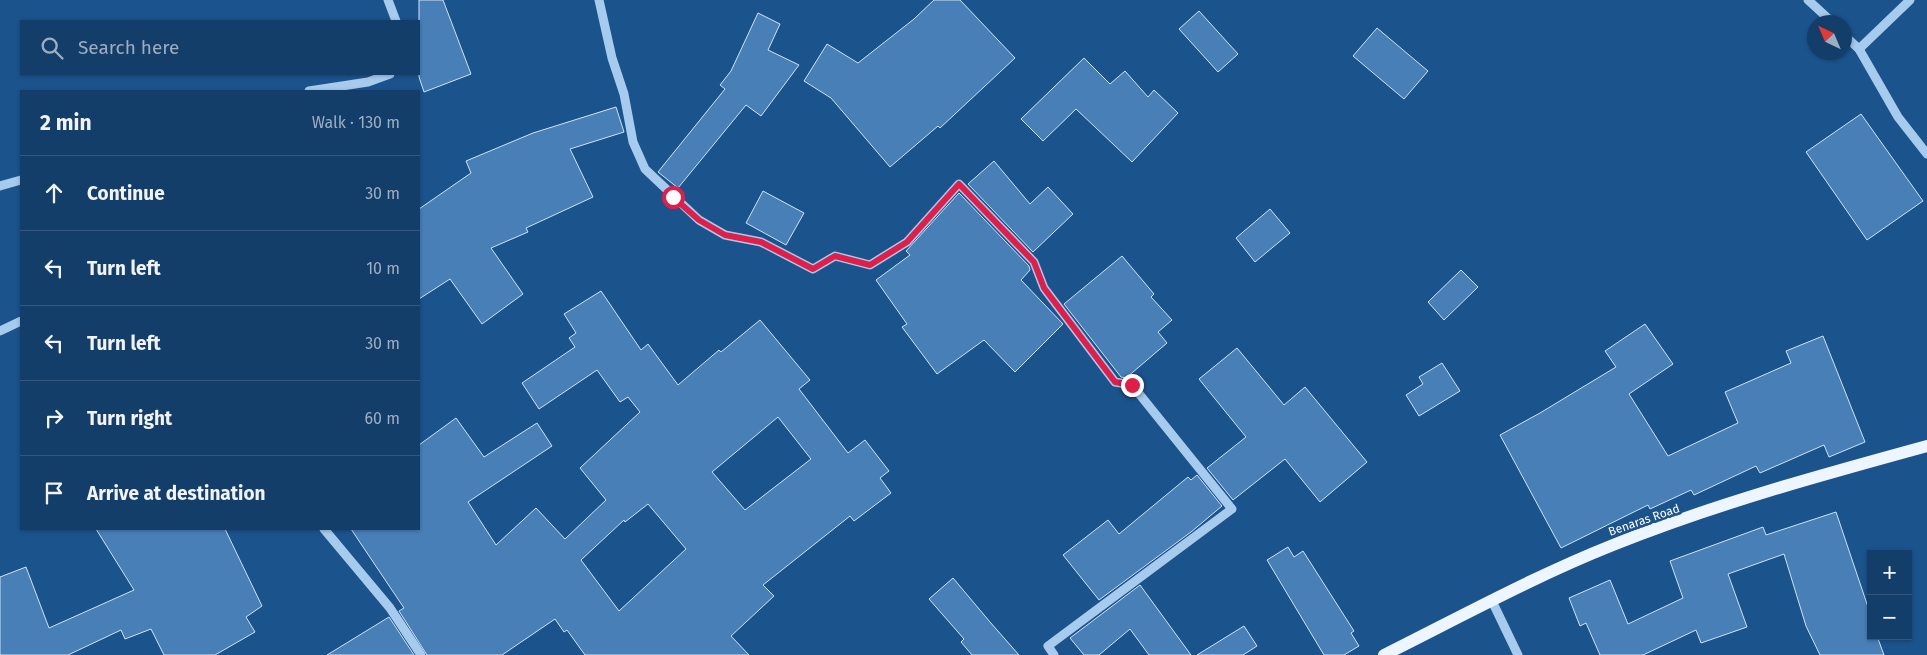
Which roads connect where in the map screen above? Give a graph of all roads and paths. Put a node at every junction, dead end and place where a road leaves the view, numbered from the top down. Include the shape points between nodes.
1 (388, 0) edge
2 (599, 0) edge
3 (1808, 0) edge
4 (1910, 0) edge
5 (1824, 15) edge
6 (396, 20) edge
7 (1852, 42) edge
8 (1859, 49) junction
9 (387, 75) edge
10 (316, 90) edge
11 (1927, 154) edge
12 (20, 180) edge
13 (0, 186) edge
14 (20, 321) edge
15 (0, 331) edge
16 (1927, 446) edge
17 (325, 530) edge
18 (1492, 601) junction
19 (421, 655) edge
20 (1054, 655) edge
21 (1384, 655) edge
22 (1518, 655) edge

1 - 6 street
2 - 20 street via 633,142 645,169 699,220 725,235 761,242 813,269 835,256 870,265 907,242 959,184 1034,262 1044,288 1115,382 1132,385 1232,509 1048,646
3 - 5 street
4 - 8 street
7 - 8 street
8 - 11 street via 1893,110
9 - 10 street via 368,82
12 - 13 street
14 - 15 street
16 - 18 main road, Benaras Road via 1788,484 1613,545
17 - 19 street via 390,608
18 - 21 main road, Benaras Road
18 - 22 street

